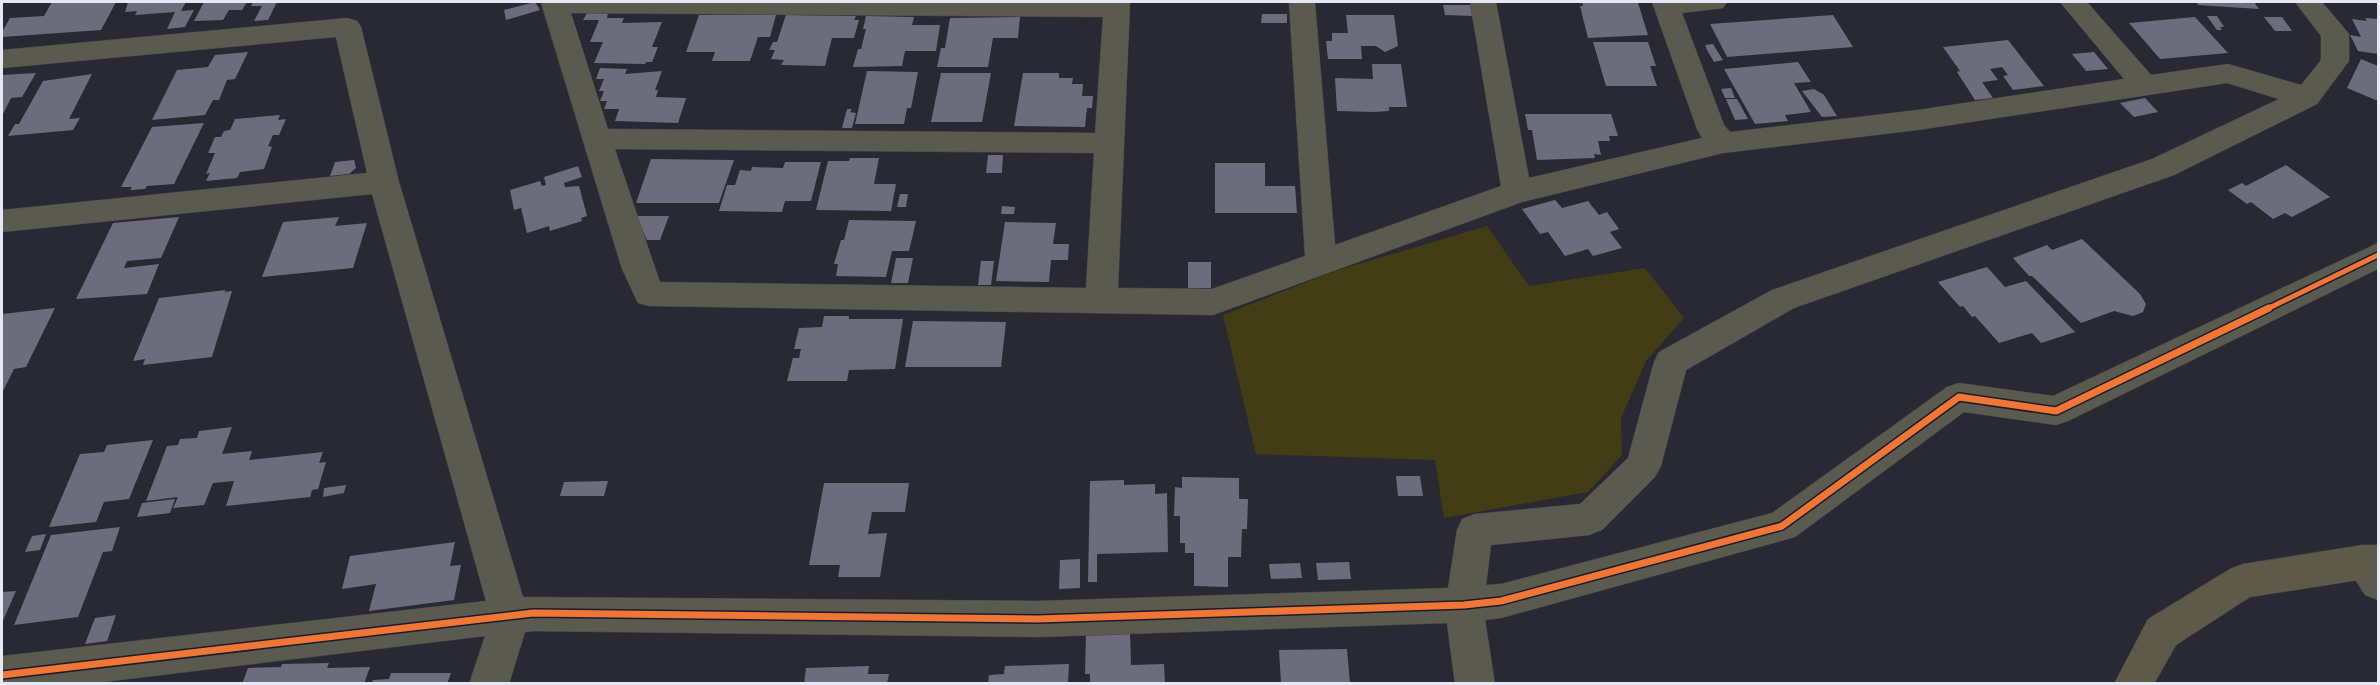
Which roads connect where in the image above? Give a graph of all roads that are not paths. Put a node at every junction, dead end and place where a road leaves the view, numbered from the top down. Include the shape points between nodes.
1 (1302, 2) edge
2 (1483, 2) edge
3 (1714, 2) edge
4 (2073, 2) edge
5 (2308, 2) edge
6 (555, 3) edge
7 (1666, 3) edge
8 (1117, 4) edge
9 (2, 59) edge
10 (2145, 86) junction
11 (2307, 97) junction
12 (597, 139) junction
13 (1110, 143) junction
14 (1723, 143) junction
15 (384, 182) junction
16 (1516, 192) junction
17 (2, 221) edge
18 (2379, 255) edge
19 (1321, 264) junction
20 (1101, 299) junction
21 (2373, 569) edge
22 (1464, 605) junction
23 (510, 617) junction
24 (2, 675) edge
25 (489, 684) edge
26 (1475, 684) edge
27 (2133, 684) edge

1 - 19 street
2 - 16 street
3 - 7 street
4 - 10 street
5 - 11 street via 2335,34 2335,61
6 - 8 street
6 - 12 street
7 - 14 street via 1711,129
8 - 13 street
9 - 15 street via 347,27
10 - 11 street via 2229,73
10 - 14 street via 1918,120
11 - 22 street via 2163,167 1783,299 1671,362 1643,466 1589,519 1475,530
12 - 13 street
12 - 20 street via 649,294
13 - 20 street
14 - 16 street
15 - 17 street
15 - 23 street
16 - 19 street
18 - 22 street via 2056,411 1959,397 1782,526 1501,601
19 - 20 street via 1213,302
21 - 27 street via 2243,581 2162,632
22 - 23 street via 1038,619 533,614
22 - 26 street
23 - 24 street
23 - 25 street

